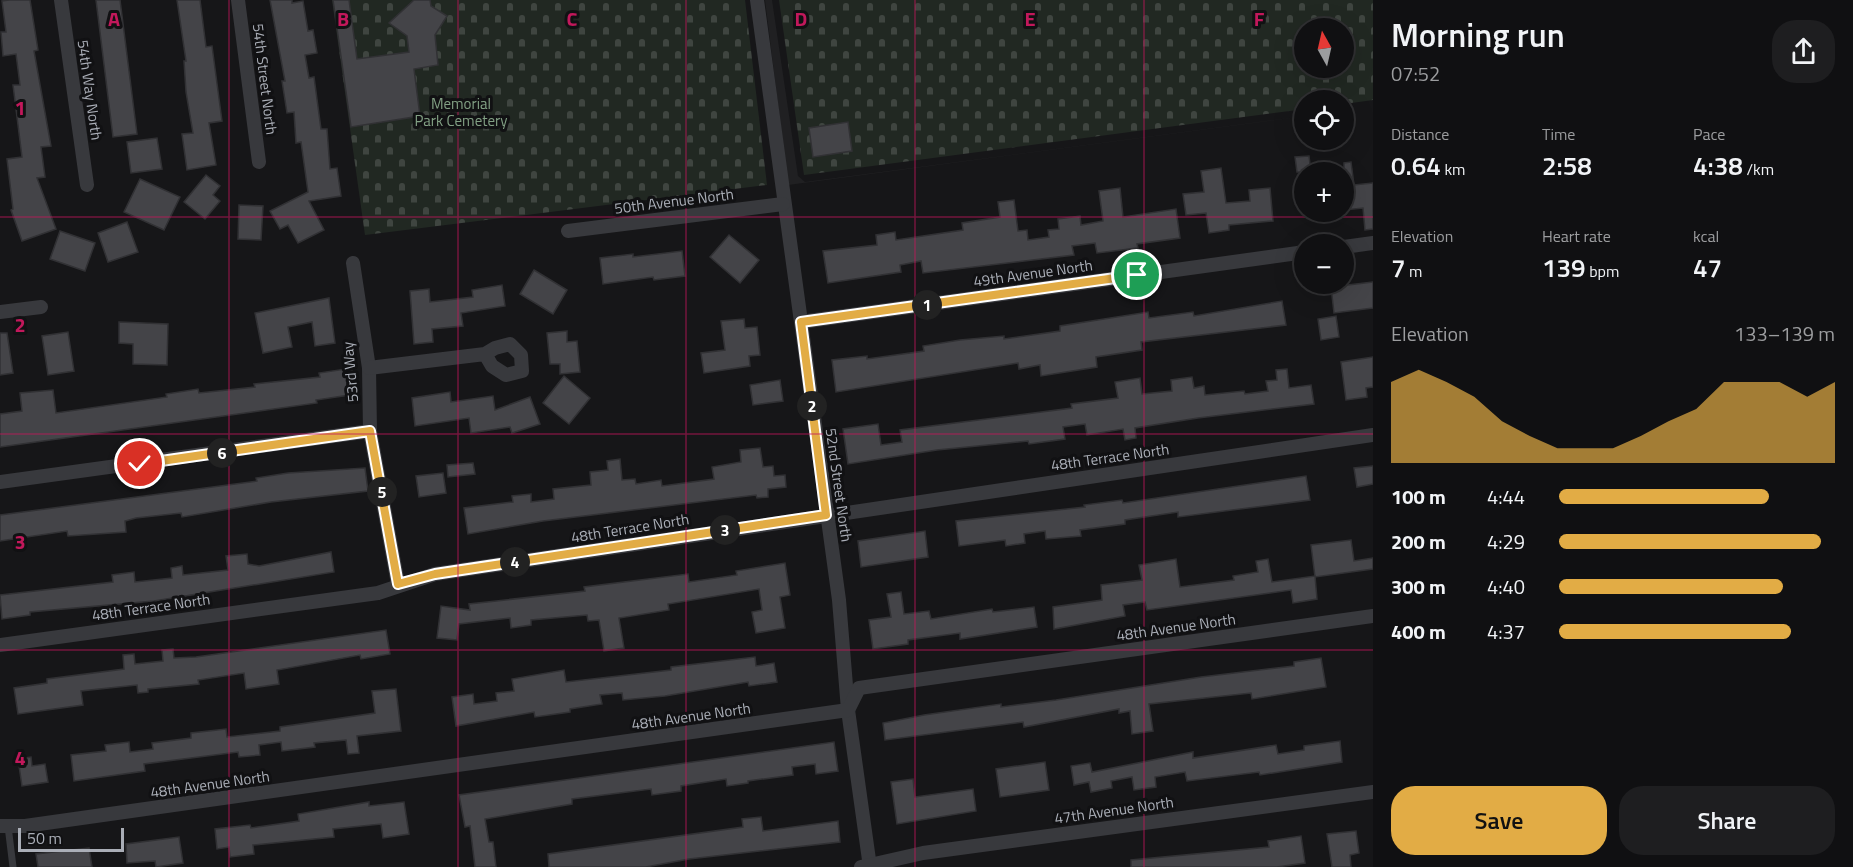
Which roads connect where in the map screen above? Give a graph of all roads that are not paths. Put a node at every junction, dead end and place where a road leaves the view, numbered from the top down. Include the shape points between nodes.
1 (61, 0) edge
2 (238, 0) edge
3 (757, 0) edge
4 (259, 162) dead end
5 (87, 185) dead end
6 (783, 204) junction
7 (568, 231) dead end
8 (1373, 243) edge
9 (1354, 246) edge
10 (1294, 254) edge
11 (353, 263) dead end
12 (41, 307) dead end
13 (0, 312) edge
14 (801, 322) junction
15 (484, 354) dead end
16 (369, 368) junction
17 (370, 431) junction
18 (1373, 435) edge
19 (0, 482) edge
20 (826, 515) junction
21 (398, 584) junction
22 (1373, 616) edge
23 (0, 645) edge
24 (848, 710) junction
25 (1373, 792) edge
26 (4, 826) edge
27 (13, 867) edge
28 (867, 867) edge

1 - 5 street, 54th Way North
2 - 4 street, 54th Street North
3 - 6 street, 52nd Street North
6 - 7 street, 50th Avenue North
6 - 14 street, 52nd Street North
8 - 9 street
10 - 14 street, 49th Avenue North
11 - 16 street, 53rd Way
12 - 13 street
14 - 20 street, 52nd Street North
15 - 16 street
16 - 17 street, 53rd Way
17 - 19 street
17 - 21 street, 53rd Way
18 - 20 street, 48th Terrace North
20 - 21 street, 48th Terrace North via 435,574
20 - 24 street, 52nd Street North via 839,600
21 - 23 street, 48th Terrace North via 378,592
22 - 24 street, 48th Avenue North via 859,688
24 - 26 street, 48th Avenue North
24 - 28 street, 52nd Street North
25 - 28 street, 47th Avenue North via 923,853
26 - 27 lane

